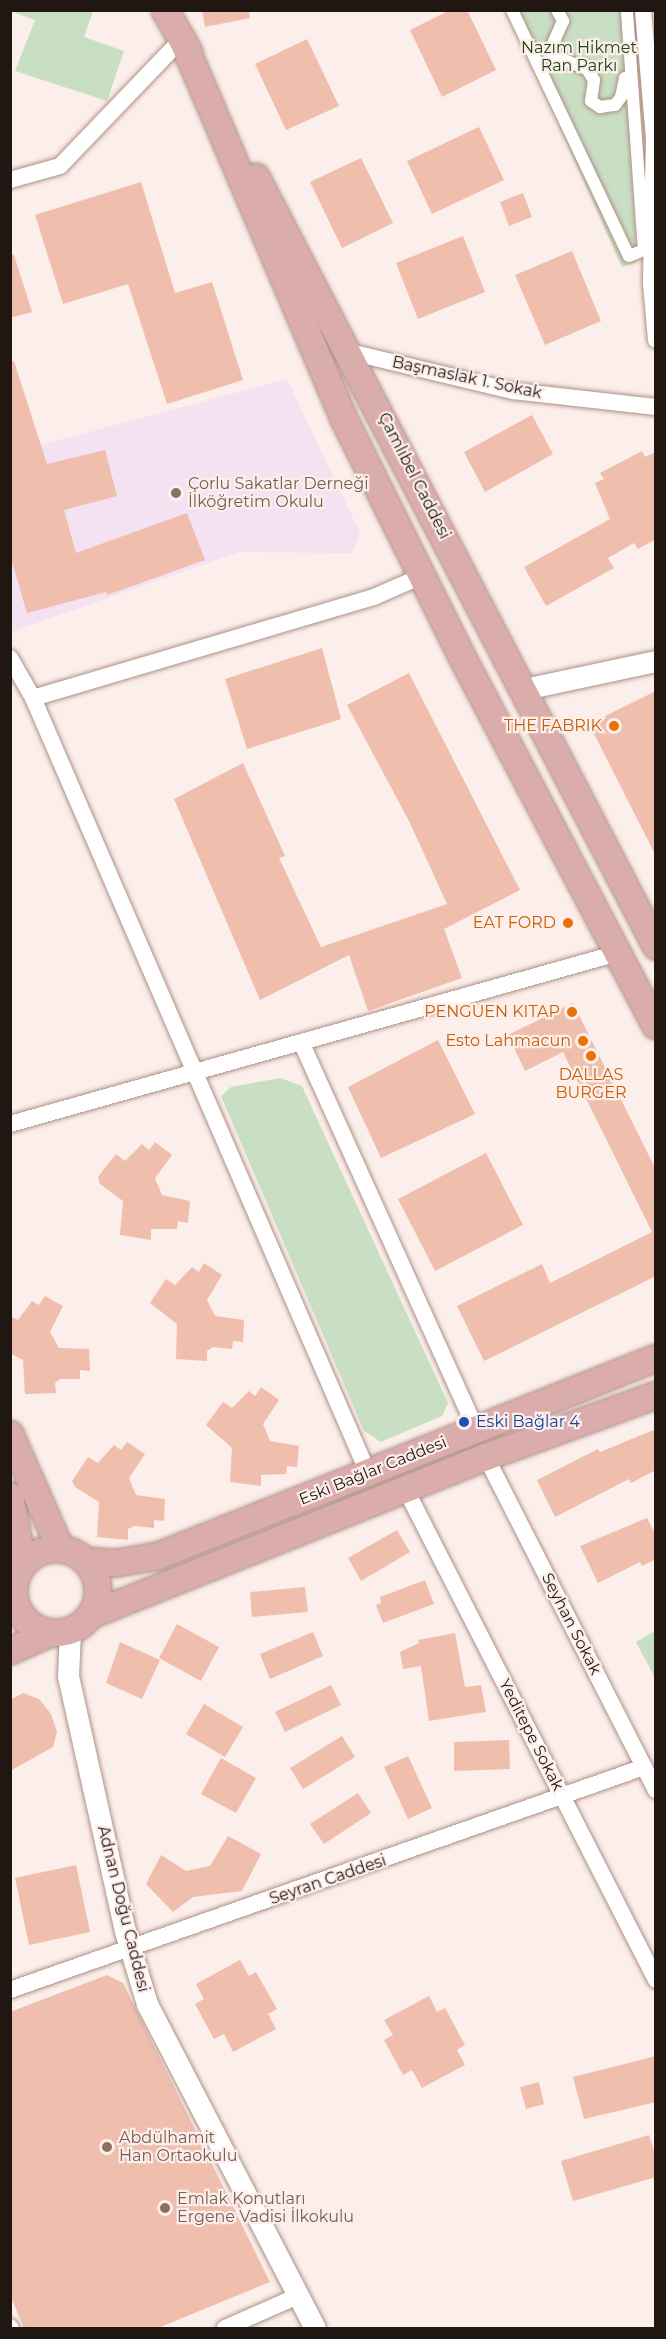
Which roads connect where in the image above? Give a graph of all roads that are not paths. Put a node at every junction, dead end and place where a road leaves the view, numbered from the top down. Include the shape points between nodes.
1 (165, 10) edge
2 (512, 10) edge
3 (557, 10) edge
4 (627, 10) edge
5 (643, 10) edge
6 (182, 39) junction
7 (631, 76) junction
8 (655, 138) edge
9 (10, 180) edge
10 (656, 340) edge
11 (350, 352) junction
12 (656, 407) edge
13 (422, 576) junction
14 (10, 658) edge
15 (656, 661) edge
16 (524, 689) junction
17 (33, 698) junction
18 (656, 946) edge
19 (618, 953) junction
20 (656, 1026) edge
21 (302, 1044) junction
22 (195, 1073) junction
23 (10, 1124) edge
24 (656, 1358) edge
25 (656, 1395) edge
26 (476, 1430) junction
27 (10, 1434) edge
28 (486, 1458) junction
29 (368, 1473) junction
30 (406, 1490) junction
31 (10, 1496) edge
32 (60, 1548) junction
33 (86, 1561) junction
34 (16, 1579) edge
35 (91, 1615) junction
36 (60, 1632) junction
37 (10, 1651) edge
38 (644, 1767) junction
39 (656, 1790) edge
40 (562, 1796) junction
41 (130, 1946) junction
42 (656, 1980) edge
43 (10, 1990) edge
44 (298, 2296) junction
45 (225, 2328) edge
46 (315, 2328) edge

1 - 6 main road, Çamlıbel Caddesi
2 - 7 street via 629,256 644,250
3 - 7 street via 563,21 551,48 552,55 587,69 594,80 591,100 600,107 615,105 625,78
4 - 7 street
5 - 8 street
6 - 9 street via 60,166
6 - 11 main road, Çamlıbel Caddesi
6 - 13 main road via 324,377
8 - 10 street via 651,283
11 - 12 street, Başmaslak 1. Sokak via 513,391
11 - 16 main road, Çamlıbel Caddesi
13 - 17 street via 374,597
13 - 19 main road
14 - 17 street
15 - 16 street
16 - 18 main road, Çamlıbel Caddesi
17 - 22 street
19 - 20 main road
19 - 21 street
21 - 22 street
21 - 26 street
22 - 23 street
22 - 29 street
24 - 26 main road, Eski Bağlar Caddesi
25 - 28 main road, Eski Bağlar Caddesi
26 - 29 main road, Eski Bağlar Caddesi
27 - 32 main road
28 - 30 main road, Eski Bağlar Caddesi
28 - 38 street, Seyhan Sokak
29 - 33 main road, Eski Bağlar Caddesi via 158,1556 117,1563
30 - 35 main road, Eski Bağlar Caddesi
30 - 40 street, Yeditepe Sokak
31 - 34 main road
32 - 33 main road
32 - 34 main road via 34,1555
33 - 35 main road via 99,1587
34 - 36 main road via 23,1616
35 - 36 main road
36 - 37 main road
36 - 41 street, Adnan Doğu Caddesi
38 - 39 street, Seyhan Sokak
38 - 40 street, Seyran Caddesi
40 - 41 street, Seyran Caddesi
40 - 42 street, Yeditepe Sokak
41 - 43 street, Seyran Caddesi
41 - 44 street, Adnan Doğu Caddesi via 147,2004
44 - 45 street
44 - 46 street, Adnan Doğu Caddesi

